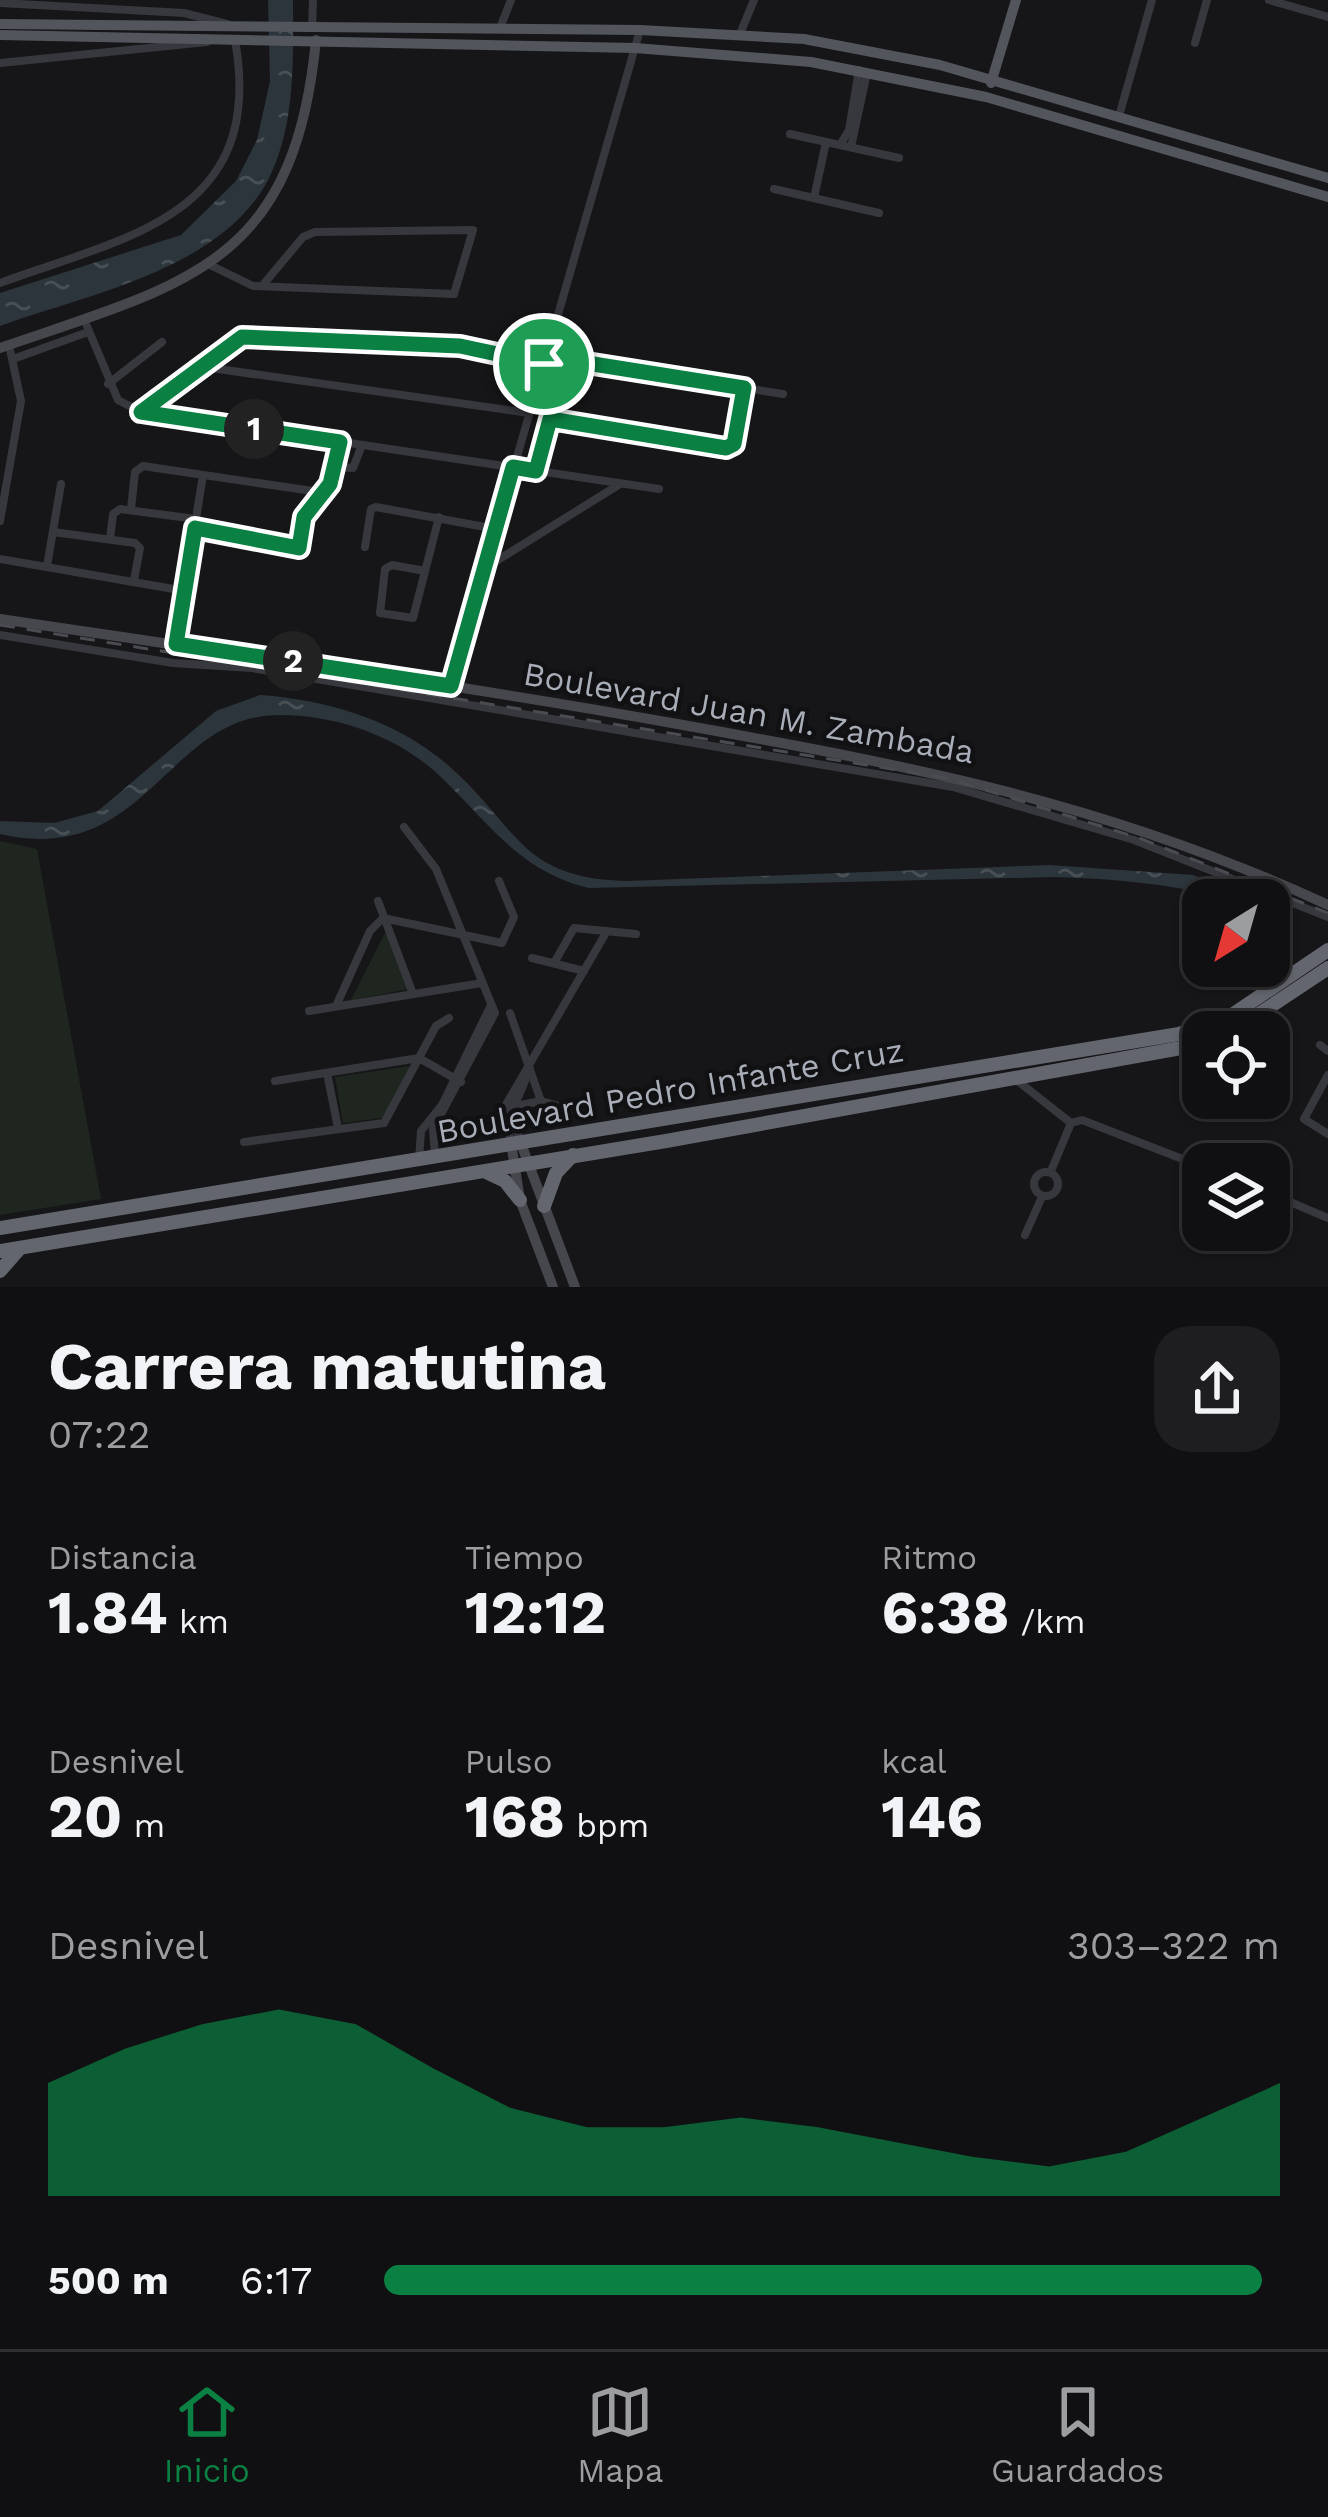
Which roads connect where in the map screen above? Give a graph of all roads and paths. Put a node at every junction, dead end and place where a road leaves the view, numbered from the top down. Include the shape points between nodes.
1 (314, 0) edge
2 (511, 0) edge
3 (754, 0) edge
4 (1016, 0) edge
5 (1152, 0) edge
6 (1207, 0) edge
7 (1269, 0) edge
8 (1282, 2) edge
9 (0, 3) edge
10 (1328, 17) edge
11 (0, 24) edge
12 (499, 29) junction
13 (640, 30) junction
14 (234, 33) junction
15 (740, 34) junction
16 (0, 35) edge
17 (314, 35) junction
18 (217, 38) junction
19 (1195, 43) dead end
20 (635, 48) junction
21 (0, 63) edge
22 (863, 70) junction
23 (992, 80) junction
24 (986, 97) junction
25 (1119, 116) junction
26 (790, 134) dead end
27 (826, 142) junction
28 (846, 146) junction
29 (898, 158) dead end
30 (1328, 178) edge
31 (774, 189) dead end
32 (1328, 197) edge
33 (814, 198) junction
34 (878, 213) dead end
35 (212, 266) junction
36 (0, 283) edge
37 (262, 286) junction
38 (86, 326) junction
39 (162, 342) dead end
40 (5, 347) edge
41 (13, 359) junction
42 (568, 360) junction
43 (544, 364) junction
44 (202, 366) junction
45 (109, 384) junction
46 (744, 388) junction
47 (783, 394) dead end
48 (141, 412) junction
49 (529, 413) junction
50 (550, 419) junction
51 (340, 442) junction
52 (362, 445) junction
53 (335, 467) junction
54 (513, 467) junction
55 (536, 471) junction
56 (203, 475) junction
57 (622, 483) junction
58 (61, 484) dead end
59 (659, 489) dead end
60 (326, 493) junction
61 (131, 509) junction
62 (439, 517) junction
63 (0, 521) edge
64 (195, 523) junction
65 (496, 529) junction
66 (53, 532) junction
67 (110, 538) junction
68 (365, 548) dead end
69 (0, 559) edge
70 (47, 566) junction
71 (484, 568) junction
72 (425, 571) junction
73 (134, 580) junction
74 (185, 590) junction
75 (0, 619) edge
76 (0, 635) edge
77 (176, 644) junction
78 (451, 686) junction
79 (404, 827) dead end
80 (499, 880) dead end
81 (377, 901) dead end
82 (1328, 905) edge
83 (1328, 917) edge
84 (383, 918) junction
85 (607, 931) junction
86 (636, 934) dead end
87 (465, 938) junction
88 (1327, 957) edge
89 (532, 958) dead end
90 (554, 963) junction
91 (584, 971) junction
92 (482, 983) junction
93 (413, 994) junction
94 (336, 1006) junction
95 (309, 1011) dead end
96 (1259, 1011) edge
97 (510, 1013) dead end
98 (449, 1018) dead end
99 (1182, 1048) edge
100 (419, 1058) junction
101 (529, 1066) junction
102 (327, 1073) junction
103 (1328, 1075) edge
104 (1015, 1078) junction
105 (275, 1081) dead end
106 (458, 1081) junction
107 (541, 1101) junction
108 (508, 1107) junction
109 (580, 1112) dead end
110 (1071, 1123) junction
111 (338, 1128) junction
112 (1328, 1134) edge
113 (244, 1142) dead end
114 (515, 1142) junction
115 (573, 1155) junction
116 (435, 1157) junction
117 (1182, 1159) edge
118 (419, 1160) junction
119 (521, 1164) junction
120 (1052, 1171) junction
121 (483, 1172) junction
122 (1041, 1198) junction
123 (520, 1200) junction
124 (1290, 1202) edge
125 (544, 1206) junction
126 (1328, 1218) edge
127 (0, 1228) edge
128 (1025, 1235) dead end
129 (20, 1247) junction
130 (0, 1251) edge
131 (0, 1271) edge
132 (553, 1287) edge
133 (575, 1287) edge

1 - 17 street
2 - 12 street
3 - 15 street
4 - 23 main road
5 - 25 street
6 - 19 street
7 - 8 street
8 - 10 street
9 - 14 street via 184,14
11 - 14 main road
12 - 13 main road
12 - 17 main road
13 - 15 main road
13 - 20 street
14 - 17 main road
14 - 18 main road
14 - 36 street via 233,139 207,188 158,224
15 - 23 main road via 853,46
16 - 18 main road
17 - 20 main road
17 - 35 street via 297,140 280,185 246,236
18 - 21 street
20 - 22 main road
20 - 43 street
22 - 24 main road
22 - 28 street
23 - 24 main road
23 - 25 main road
24 - 32 main road
25 - 30 main road
26 - 27 street
27 - 28 street
27 - 33 street
28 - 29 street
31 - 33 street
33 - 34 street
35 - 37 street
35 - 38 street
37 - 37 street via 308,234 472,229 457,294
38 - 40 street
38 - 41 street
38 - 45 street
39 - 45 street
40 - 41 street
41 - 63 street via 21,400
42 - 43 street
42 - 46 street
42 - 50 street
43 - 44 street via 460,346 242,337
43 - 49 street
44 - 48 street
44 - 49 street
45 - 48 street via 118,400
46 - 47 street
46 - 50 street via 734,444 726,448
48 - 51 street
49 - 54 street
50 - 55 street
51 - 52 street
51 - 53 street
52 - 53 street via 356,466
52 - 54 street
53 - 60 street
54 - 55 street
54 - 65 street
55 - 57 street
56 - 60 street
56 - 61 street via 143,466 135,472
56 - 64 street
57 - 59 street
57 - 71 street
58 - 66 street
60 - 64 street via 304,517 299,548
61 - 64 street
61 - 67 street via 113,514
62 - 65 street
62 - 68 street via 376,507
62 - 72 street
64 - 74 street
65 - 71 street
66 - 67 street
66 - 70 street
67 - 73 street via 139,545
69 - 70 street
70 - 73 street
71 - 78 street
72 - 72 street via 385,569 378,610 414,616
73 - 74 street
74 - 77 street
75 - 77 street, Boulevard Juan M. Zambada
76 - 83 street, Boulevard Juan M. Zambada via 267,670 936,784 1088,824
77 - 78 street, Boulevard Juan M. Zambada
78 - 82 street, Boulevard Juan M. Zambada via 969,778 1136,827
79 - 87 street via 431,859
80 - 87 street via 514,917 504,941
81 - 84 street
84 - 87 street
84 - 93 street
84 - 94 street
85 - 86 street
85 - 90 street via 572,928
85 - 91 street
87 - 92 street
88 - 96 highway, Boulevard Pedro Infante Cruz
88 - 114 highway, Boulevard Pedro Infante Cruz via 1194,1031
89 - 90 street
90 - 91 street
91 - 101 street
92 - 93 street
92 - 106 street via 492,1004
93 - 94 street
94 - 95 street
97 - 101 street
98 - 100 street
99 - 104 highway, Boulevard Pedro Infante Cruz
100 - 102 street
100 - 106 street
100 - 111 street via 384,1123
101 - 107 street
101 - 108 street
102 - 105 street
102 - 111 street
103 - 112 street via 1304,1119
104 - 110 street
104 - 115 highway, Boulevard Pedro Infante Cruz
106 - 116 street via 433,1129
106 - 118 street via 421,1131
107 - 108 street
107 - 109 street
108 - 114 street
110 - 117 street via 1082,1120
110 - 120 street
111 - 113 street
114 - 116 highway, Boulevard Pedro Infante Cruz
114 - 119 street
115 - 119 highway, Boulevard Pedro Infante Cruz
115 - 125 highway
116 - 118 highway, Boulevard Pedro Infante Cruz
118 - 127 highway, Boulevard Pedro Infante Cruz
119 - 121 highway, Boulevard Pedro Infante Cruz
119 - 123 street
119 - 125 street
120 - 122 street via 1056,1187
120 - 122 street via 1036,1181
121 - 123 highway via 505,1181
121 - 129 highway, Boulevard Pedro Infante Cruz
122 - 128 street
123 - 132 street
124 - 126 street
125 - 133 street
129 - 130 highway, Boulevard Pedro Infante Cruz
129 - 131 highway

